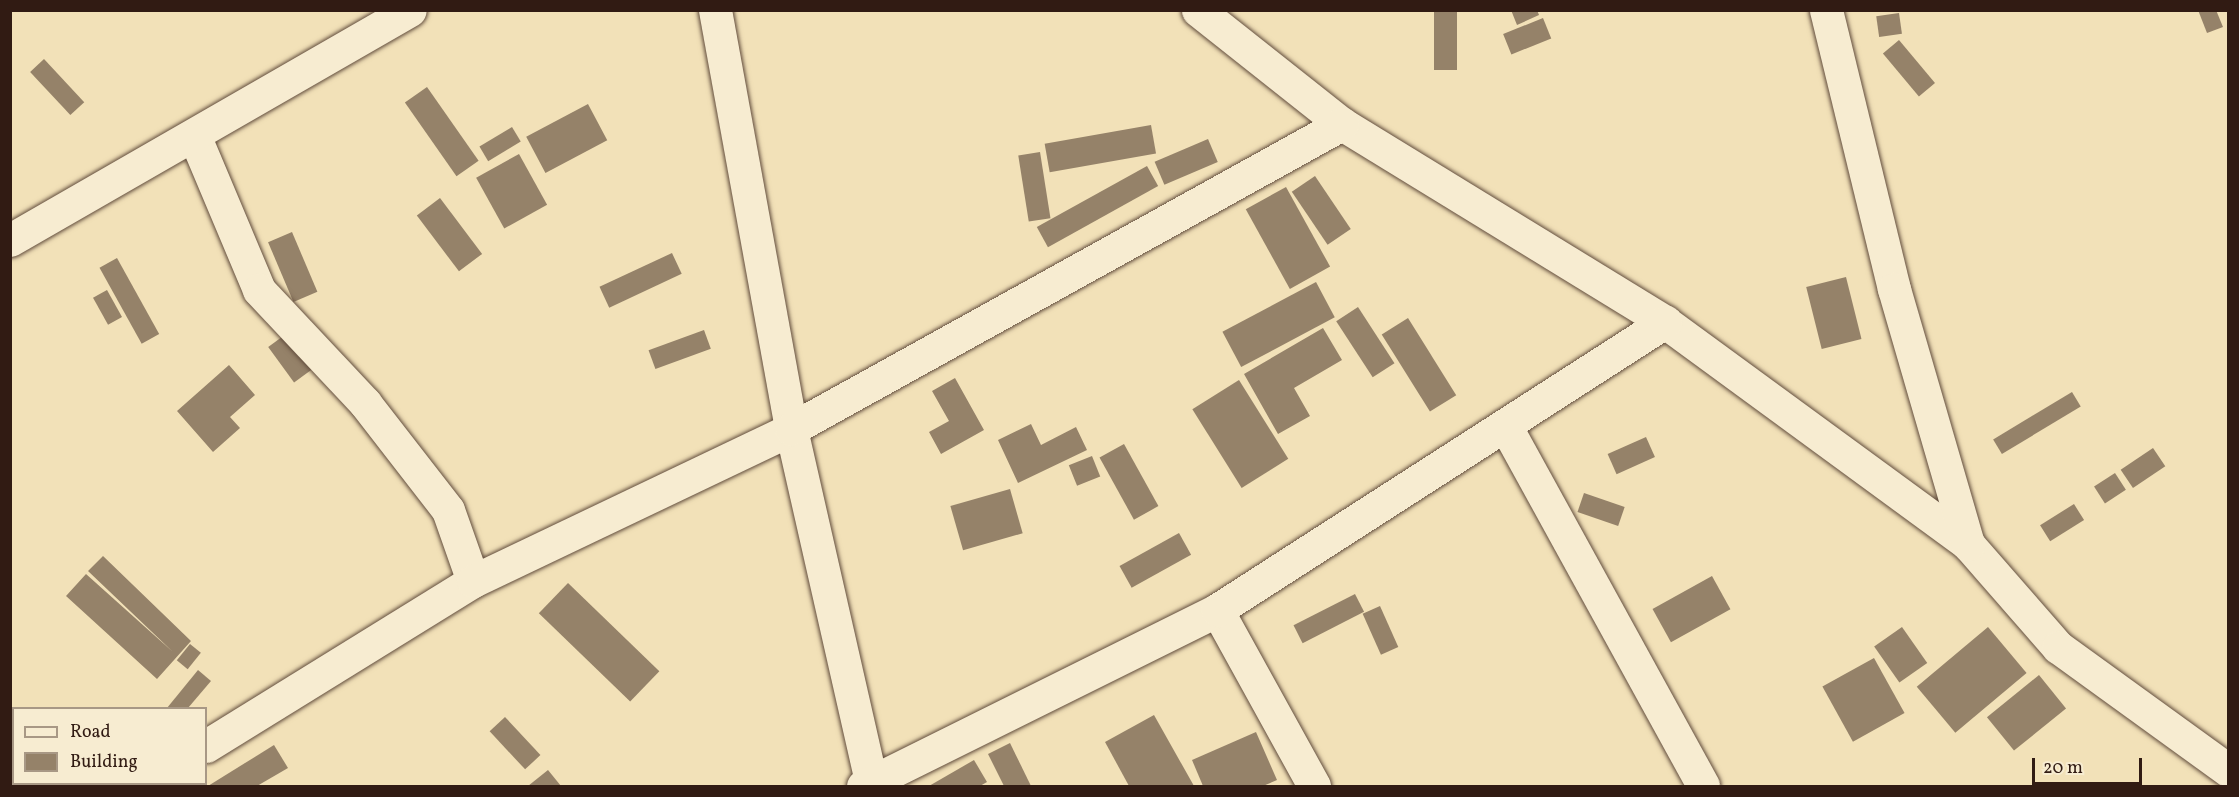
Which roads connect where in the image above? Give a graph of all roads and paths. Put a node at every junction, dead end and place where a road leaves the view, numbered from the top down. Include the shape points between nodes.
1 (410, 10) edge
2 (715, 10) edge
3 (1198, 10) edge
4 (1826, 10) edge
5 (1342, 124) junction
6 (194, 135) junction
7 (10, 240) edge
8 (1665, 322) junction
9 (1506, 427) junction
10 (791, 429) junction
11 (1968, 543) junction
12 (473, 581) junction
13 (1217, 610) junction
14 (207, 745) edge
15 (2229, 770) edge
16 (868, 785) edge
17 (1314, 786) edge
18 (1703, 786) edge

1 - 6 street
2 - 10 street
3 - 5 street
4 - 11 street via 1894,289
5 - 8 street
5 - 10 street
6 - 7 street
6 - 12 street via 259,290 364,403 448,510
8 - 9 street
8 - 11 street
9 - 13 street
9 - 18 street
10 - 12 street
10 - 16 street
11 - 15 street via 2058,647
12 - 14 street
13 - 16 street
13 - 17 street

